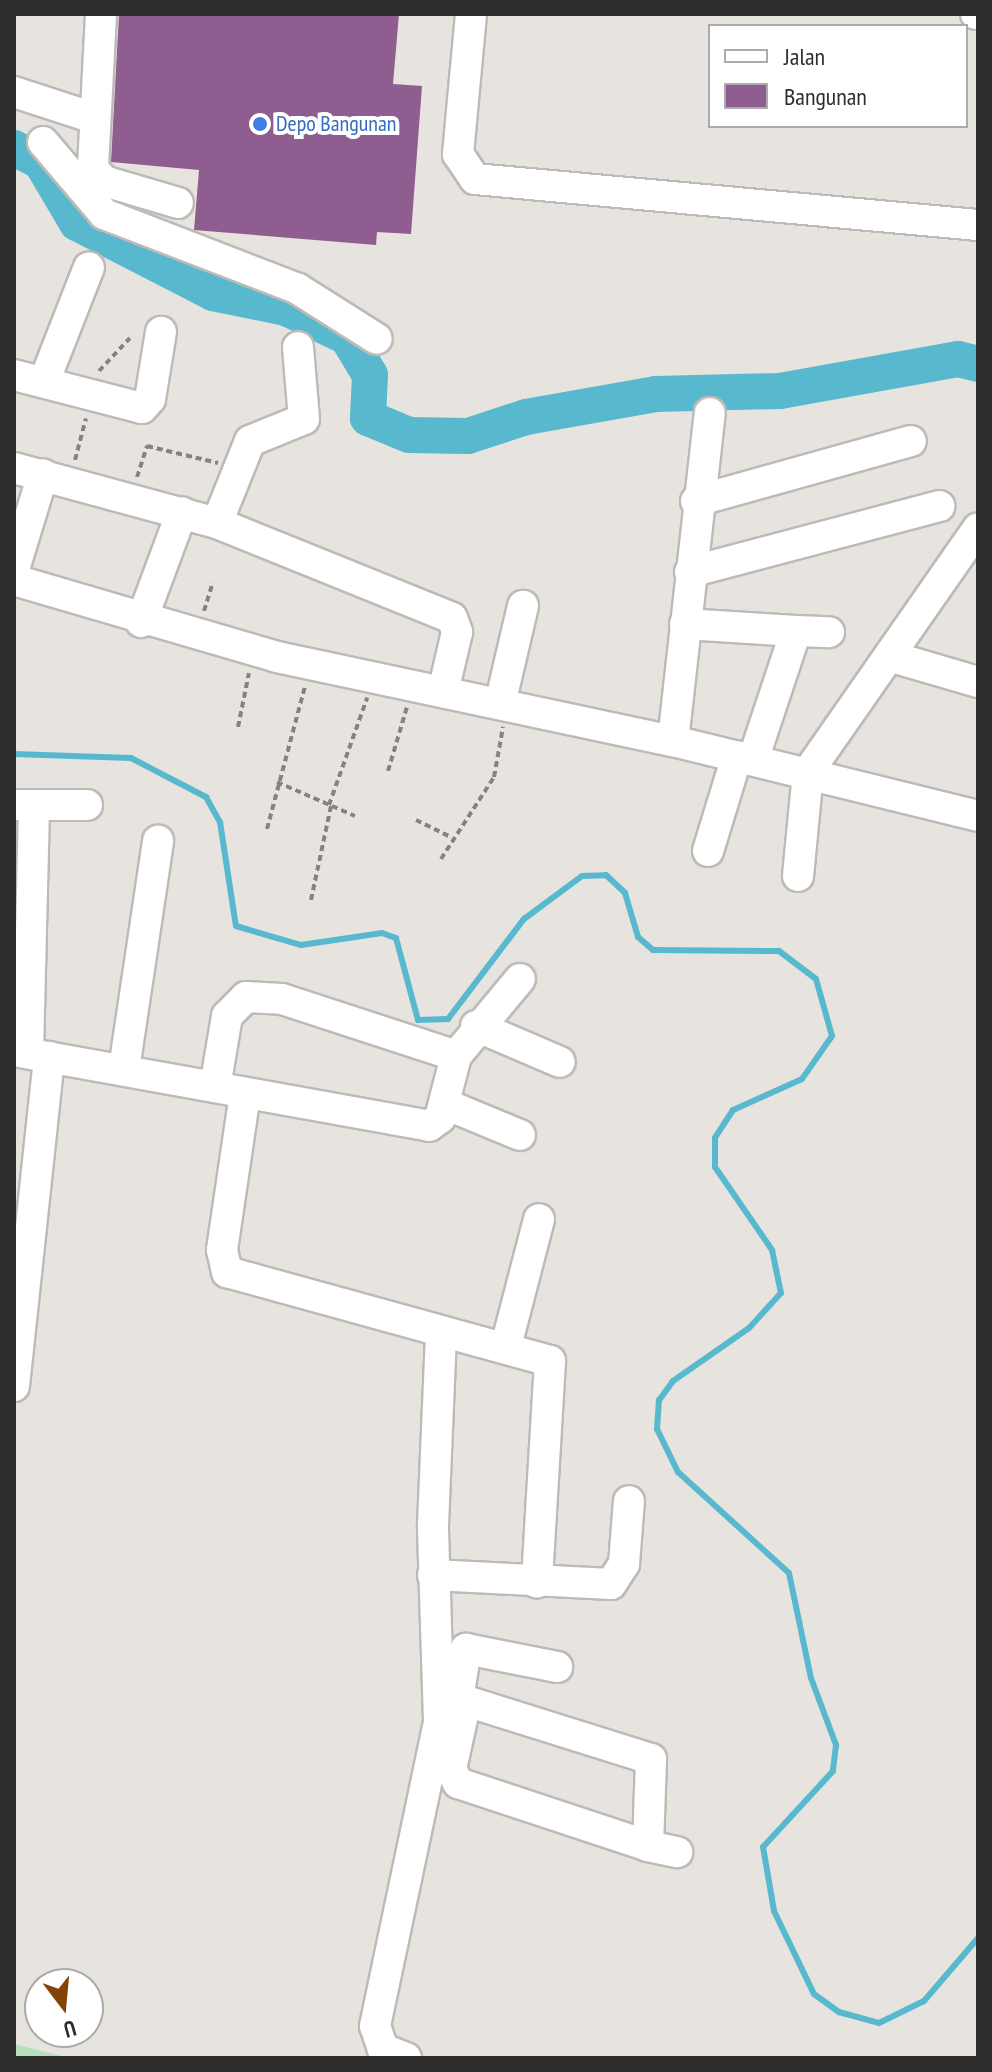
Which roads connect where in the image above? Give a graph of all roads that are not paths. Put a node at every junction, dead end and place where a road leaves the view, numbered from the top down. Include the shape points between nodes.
1 (101, 14) edge
2 (471, 14) edge
3 (14, 92) edge
4 (93, 130) junction
5 (178, 203) dead end
6 (978, 225) edge
7 (89, 267) dead end
8 (161, 332) dead end
9 (377, 339) dead end
10 (298, 347) dead end
11 (14, 375) edge
12 (44, 382) junction
13 (710, 413) dead end
14 (911, 441) dead end
15 (28, 471) edge
16 (696, 501) junction
17 (939, 506) dead end
18 (182, 512) junction
19 (217, 523) junction
20 (978, 528) edge
21 (966, 564) edge
22 (14, 569) edge
23 (690, 572) junction
24 (14, 580) edge
25 (523, 606) dead end
26 (141, 622) junction
27 (685, 624) junction
28 (796, 631) junction
29 (829, 632) dead end
30 (889, 656) junction
31 (978, 682) edge
32 (443, 692) junction
33 (504, 705) junction
34 (673, 741) junction
35 (745, 758) junction
36 (808, 772) junction
37 (24, 805) edge
38 (87, 805) dead end
39 (978, 816) edge
40 (158, 841) dead end
41 (708, 851) dead end
42 (798, 876) dead end
43 (520, 979) dead end
44 (476, 1026) junction
45 (30, 1054) edge
46 (456, 1056) junction
47 (560, 1062) dead end
48 (124, 1069) junction
49 (215, 1087) junction
50 (245, 1094) junction
51 (445, 1104) junction
52 (520, 1135) dead end
53 (22, 1201) edge
54 (539, 1219) dead end
55 (441, 1332) junction
56 (506, 1346) junction
57 (14, 1386) edge
58 (629, 1501) dead end
59 (433, 1575) junction
60 (537, 1583) junction
61 (557, 1667) dead end
62 (451, 1730) junction
63 (375, 2050) edge
64 (406, 2058) edge

1 - 4 street
2 - 6 street via 458,154 475,179
3 - 4 street
4 - 5 street via 93,169 104,181
4 - 9 street via 43,142 95,208 298,289
7 - 12 street
8 - 12 street via 150,399 142,408
10 - 19 street via 304,419 250,441
11 - 12 street
13 - 16 street
14 - 16 street
15 - 18 street
15 - 22 street
16 - 23 street
17 - 23 street
18 - 19 street
18 - 26 street
19 - 32 street via 452,618 457,632
20 - 21 street
21 - 30 street
23 - 27 street
24 - 26 street
25 - 33 street
26 - 32 street
27 - 28 street
27 - 34 street
28 - 29 street
28 - 35 street
30 - 31 street
30 - 36 street
32 - 33 street
33 - 34 street
34 - 35 street
35 - 36 street
35 - 41 street
36 - 39 street
36 - 42 street
37 - 38 street
37 - 45 street
40 - 48 street
43 - 44 street
44 - 46 street
44 - 47 street
45 - 48 street
45 - 53 street
46 - 49 street via 282,999 246,997 227,1016
46 - 51 street
48 - 49 street
49 - 50 street
50 - 51 street via 429,1126
50 - 55 street via 222,1250 227,1272
51 - 52 street
53 - 57 street
54 - 56 street
55 - 56 street
55 - 59 street
56 - 60 street via 546,1357 554,1373
58 - 60 street via 617,1580 584,1587
59 - 60 street
59 - 62 street
61 - 62 street via 466,1649
62 - 62 street via 451,1775 458,1783 663,1849 651,1759
62 - 63 street via 379,1990
63 - 64 street

